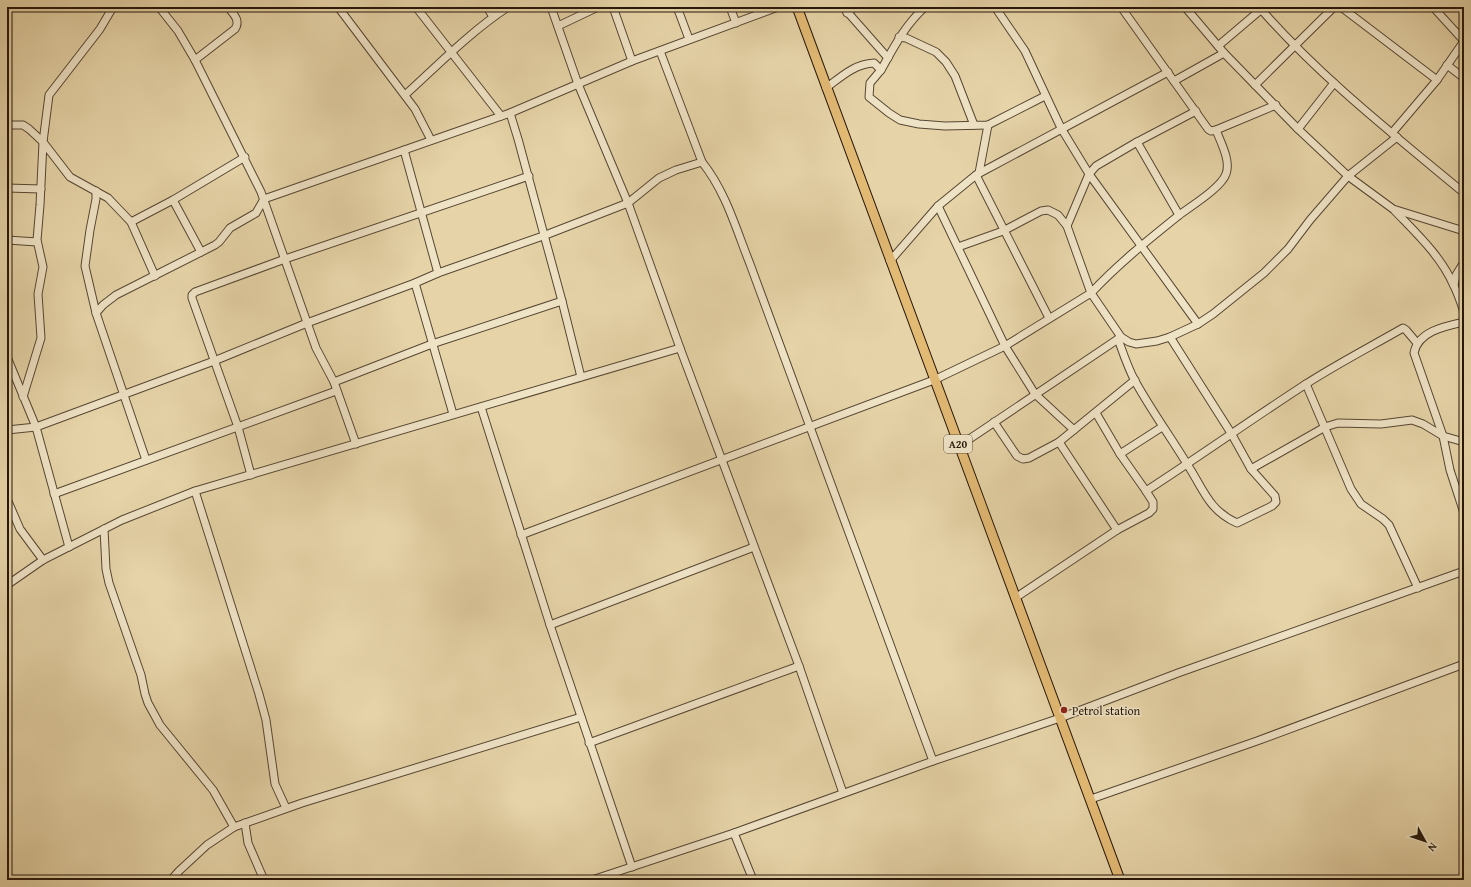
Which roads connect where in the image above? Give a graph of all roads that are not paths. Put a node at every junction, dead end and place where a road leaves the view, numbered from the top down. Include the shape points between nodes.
1 (113, 7) edge
2 (158, 7) edge
3 (228, 7) edge
4 (338, 7) edge
5 (416, 7) edge
6 (487, 7) edge
7 (508, 7) edge
8 (551, 7) edge
9 (598, 7) edge
10 (613, 7) edge
11 (677, 7) edge
12 (730, 7) edge
13 (778, 7) edge
14 (797, 7) edge
15 (854, 7) edge
16 (925, 7) edge
17 (995, 7) edge
18 (1121, 7) edge
19 (1186, 7) edge
20 (1334, 7) edge
21 (1341, 7) edge
22 (1433, 7) edge
23 (1262, 8) edge
24 (845, 10) edge
25 (493, 17) junction
26 (736, 23) junction
27 (558, 26) junction
28 (899, 37) junction
29 (690, 39) junction
30 (1464, 41) edge
31 (1218, 46) junction
32 (1294, 46) junction
33 (660, 51) junction
34 (451, 53) junction
35 (1224, 53) junction
36 (888, 58) junction
37 (195, 60) junction
38 (632, 61) junction
39 (1447, 65) junction
40 (882, 70) junction
41 (1168, 72) junction
42 (1464, 78) edge
43 (1174, 80) junction
44 (1437, 80) junction
45 (1334, 83) junction
46 (578, 84) junction
47 (1255, 85) junction
48 (826, 88) junction
49 (405, 95) junction
50 (1045, 96) junction
51 (1276, 105) junction
52 (1196, 111) junction
53 (510, 113) junction
54 (501, 116) junction
55 (7, 125) edge
56 (974, 125) junction
57 (988, 125) junction
58 (1061, 128) junction
59 (1216, 130) junction
60 (1298, 130) junction
61 (1394, 135) junction
62 (431, 140) junction
63 (43, 142) junction
64 (1137, 142) junction
65 (404, 150) junction
66 (245, 157) junction
67 (702, 162) junction
68 (977, 174) junction
69 (1089, 174) junction
70 (529, 176) junction
71 (1348, 176) junction
72 (7, 188) edge
73 (41, 189) junction
74 (96, 191) junction
75 (1464, 193) edge
76 (264, 199) junction
77 (173, 200) junction
78 (628, 203) junction
79 (938, 206) junction
80 (1393, 210) junction
81 (421, 213) junction
82 (1179, 215) junction
83 (131, 222) junction
84 (1067, 226) junction
85 (1003, 231) junction
86 (1464, 231) edge
87 (544, 236) junction
88 (7, 240) edge
89 (37, 242) junction
90 (1142, 246) junction
91 (958, 247) junction
92 (201, 252) junction
93 (285, 259) junction
94 (890, 261) junction
95 (1464, 262) edge
96 (438, 273) junction
97 (155, 276) junction
98 (415, 283) junction
99 (1454, 285) junction
100 (1091, 293) junction
101 (562, 301) junction
102 (1464, 312) edge
103 (96, 313) junction
104 (1049, 318) junction
105 (1464, 322) edge
106 (307, 323) junction
107 (1198, 324) junction
108 (1170, 337) junction
109 (1119, 338) junction
110 (432, 344) junction
111 (1417, 344) junction
112 (1005, 346) junction
113 (680, 348) junction
114 (7, 357) edge
115 (214, 361) junction
116 (581, 376) junction
117 (934, 380) junction
118 (1135, 380) junction
119 (334, 382) junction
120 (1306, 384) junction
121 (336, 391) junction
122 (125, 393) junction
123 (1035, 394) junction
124 (23, 397) junction
125 (481, 407) junction
126 (1096, 413) junction
127 (452, 414) junction
128 (994, 422) junction
129 (809, 426) junction
130 (36, 427) junction
131 (238, 427) junction
132 (1162, 427) junction
133 (1325, 427) junction
134 (7, 430) edge
135 (1074, 430) junction
136 (1231, 433) junction
137 (1443, 436) junction
138 (1059, 442) junction
139 (1464, 442) edge
140 (356, 444) junction
141 (959, 446) junction
142 (1120, 454) junction
143 (146, 460) junction
144 (721, 460) junction
145 (1188, 464) junction
146 (1251, 469) junction
147 (252, 475) junction
148 (195, 491) junction
149 (1146, 491) junction
150 (54, 494) junction
151 (7, 499) edge
152 (1464, 513) edge
153 (104, 529) junction
154 (1117, 530) junction
155 (521, 535) junction
156 (69, 547) junction
157 (754, 547) junction
158 (44, 560) junction
159 (1464, 571) edge
160 (7, 585) edge
161 (1418, 588) junction
162 (1015, 598) junction
163 (550, 625) junction
164 (1464, 664) edge
165 (799, 666) junction
166 (581, 717) junction
167 (1060, 718) junction
168 (589, 742) junction
169 (933, 761) junction
170 (843, 793) junction
171 (1090, 799) junction
172 (286, 808) junction
173 (245, 823) junction
174 (234, 827) junction
175 (734, 833) junction
176 (632, 867) junction
177 (171, 880) edge
178 (264, 880) edge
179 (592, 880) edge
180 (753, 880) edge
181 (1120, 880) edge

1 - 63 street via 88,45 49,95
2 - 37 street via 178,31
3 - 37 street via 238,20 235,29
4 - 49 street
5 - 34 street
6 - 25 street
7 - 25 street
8 - 27 street
9 - 27 street
10 - 38 street
11 - 29 street
12 - 26 street
13 - 26 street
14 - 48 main road, A20
15 - 24 street
16 - 28 street
17 - 50 street via 1025,51
18 - 41 street
19 - 31 street
20 - 32 street
21 - 44 street
22 - 30 street
23 - 31 street
23 - 32 street
24 - 36 street
25 - 34 street
26 - 29 street
27 - 46 street
28 - 36 street
28 - 56 street via 936,52 946,62 955,76
29 - 33 street
30 - 39 street
31 - 35 street
32 - 45 street
32 - 47 street
33 - 38 street
33 - 67 street
34 - 49 street
34 - 54 street
35 - 43 street
35 - 47 street
36 - 40 street
37 - 66 street
38 - 46 street
39 - 42 street
39 - 44 street
40 - 48 street via 874,63 860,65
40 - 56 street via 870,83 869,97 900,120 945,126
41 - 43 street
41 - 58 street
43 - 52 street
44 - 61 street
45 - 60 street
45 - 61 street
46 - 53 street
46 - 78 street
47 - 51 street
48 - 94 main road, A20
49 - 62 street
50 - 57 street
50 - 58 street
51 - 59 street
51 - 60 street
52 - 59 street via 1211,131
52 - 64 street
53 - 54 street
53 - 70 street
54 - 62 street
55 - 63 street via 23,125
56 - 57 street
57 - 68 street
58 - 68 street
58 - 69 street
59 - 82 street via 1226,157 1227,173 1222,183
60 - 71 street
61 - 71 street
61 - 75 street
62 - 65 street
63 - 73 street
63 - 74 street via 70,177
64 - 69 street via 1096,166
64 - 82 street
65 - 76 street
65 - 81 street
66 - 76 street
66 - 77 street
67 - 78 street via 659,178
67 - 129 street via 713,175 723,194
68 - 79 street
68 - 85 street
69 - 84 street
69 - 90 street
70 - 81 street
70 - 87 street
71 - 80 street
71 - 107 street via 1288,249 1264,273
72 - 73 street
73 - 89 street
74 - 83 street via 108,198
74 - 103 street via 85,266
76 - 92 street via 256,213 230,228 219,242
76 - 93 street
77 - 83 street
77 - 92 street
78 - 87 street
78 - 113 street
79 - 91 street
79 - 94 street
80 - 86 street
80 - 99 street via 1425,242
81 - 93 street
81 - 96 street
82 - 90 street
83 - 97 street
84 - 85 street via 1048,210 1040,211
84 - 100 street
85 - 91 street
85 - 104 street
87 - 96 street
87 - 101 street
88 - 89 street
89 - 124 street via 43,267 38,294 41,338
90 - 100 street
90 - 107 street
91 - 112 street
92 - 97 street
93 - 106 street
93 - 115 street via 192,294
94 - 117 main road, A20
95 - 99 street via 1456,275
96 - 98 street
97 - 103 street via 116,295
98 - 106 street
98 - 110 street
99 - 102 street
100 - 104 street
100 - 109 street
101 - 110 street
101 - 116 street
103 - 122 street
104 - 112 street
105 - 111 street via 1437,329
106 - 115 street
106 - 119 street via 316,348
107 - 108 street
108 - 109 street via 1157,342 1136,344
108 - 136 street
109 - 118 street
109 - 123 street
110 - 119 street
110 - 127 street
111 - 120 street via 1403,328
111 - 137 street via 1414,353
112 - 117 street
112 - 123 street
113 - 116 street
113 - 144 street
114 - 124 street
115 - 122 street
115 - 131 street
116 - 125 street
117 - 129 street
117 - 141 main road, A20
118 - 126 street
118 - 132 street
119 - 121 street
120 - 133 street
120 - 136 street
121 - 131 street
121 - 140 street
122 - 130 street
122 - 143 street
123 - 128 street
123 - 135 street
124 - 130 street
125 - 127 street
125 - 155 street
126 - 135 street
126 - 142 street
127 - 140 street
128 - 138 street via 1017,456 1023,459
128 - 141 street
129 - 144 street
129 - 169 street
130 - 134 street
130 - 150 street
131 - 143 street
131 - 147 street
132 - 142 street
132 - 145 street
133 - 137 street via 1338,423 1381,424 1412,420
133 - 146 street
133 - 161 street via 1351,489 1361,504 1389,525
135 - 138 street
136 - 145 street
136 - 146 street
137 - 139 street
137 - 152 street via 1450,470
138 - 154 street
140 - 147 street
141 - 162 main road, A20
142 - 149 street
143 - 150 street
144 - 155 street
144 - 157 street
145 - 146 street via 1213,507 1237,524 1276,502 1275,496
145 - 149 street
147 - 148 street
148 - 153 street
148 - 172 street via 259,694 266,720 275,784
149 - 154 street via 1153,502 1151,511
150 - 156 street
151 - 158 street via 20,529
153 - 156 street
153 - 174 street via 109,583 148,703 160,725 213,790
154 - 162 street
155 - 163 street
156 - 158 street
157 - 163 street
157 - 165 street
158 - 160 street
159 - 161 street
161 - 167 street via 1178,673
162 - 167 main road, A20
163 - 166 street
164 - 171 street via 1257,741
165 - 168 street
165 - 170 street
166 - 168 street
166 - 172 street
167 - 169 street
167 - 171 main road, A20
168 - 176 street
169 - 170 street
170 - 175 street
171 - 181 main road, A20
172 - 173 street
173 - 174 street
173 - 178 street via 248,843
174 - 177 street via 207,845
175 - 176 street
175 - 180 street
176 - 179 street

